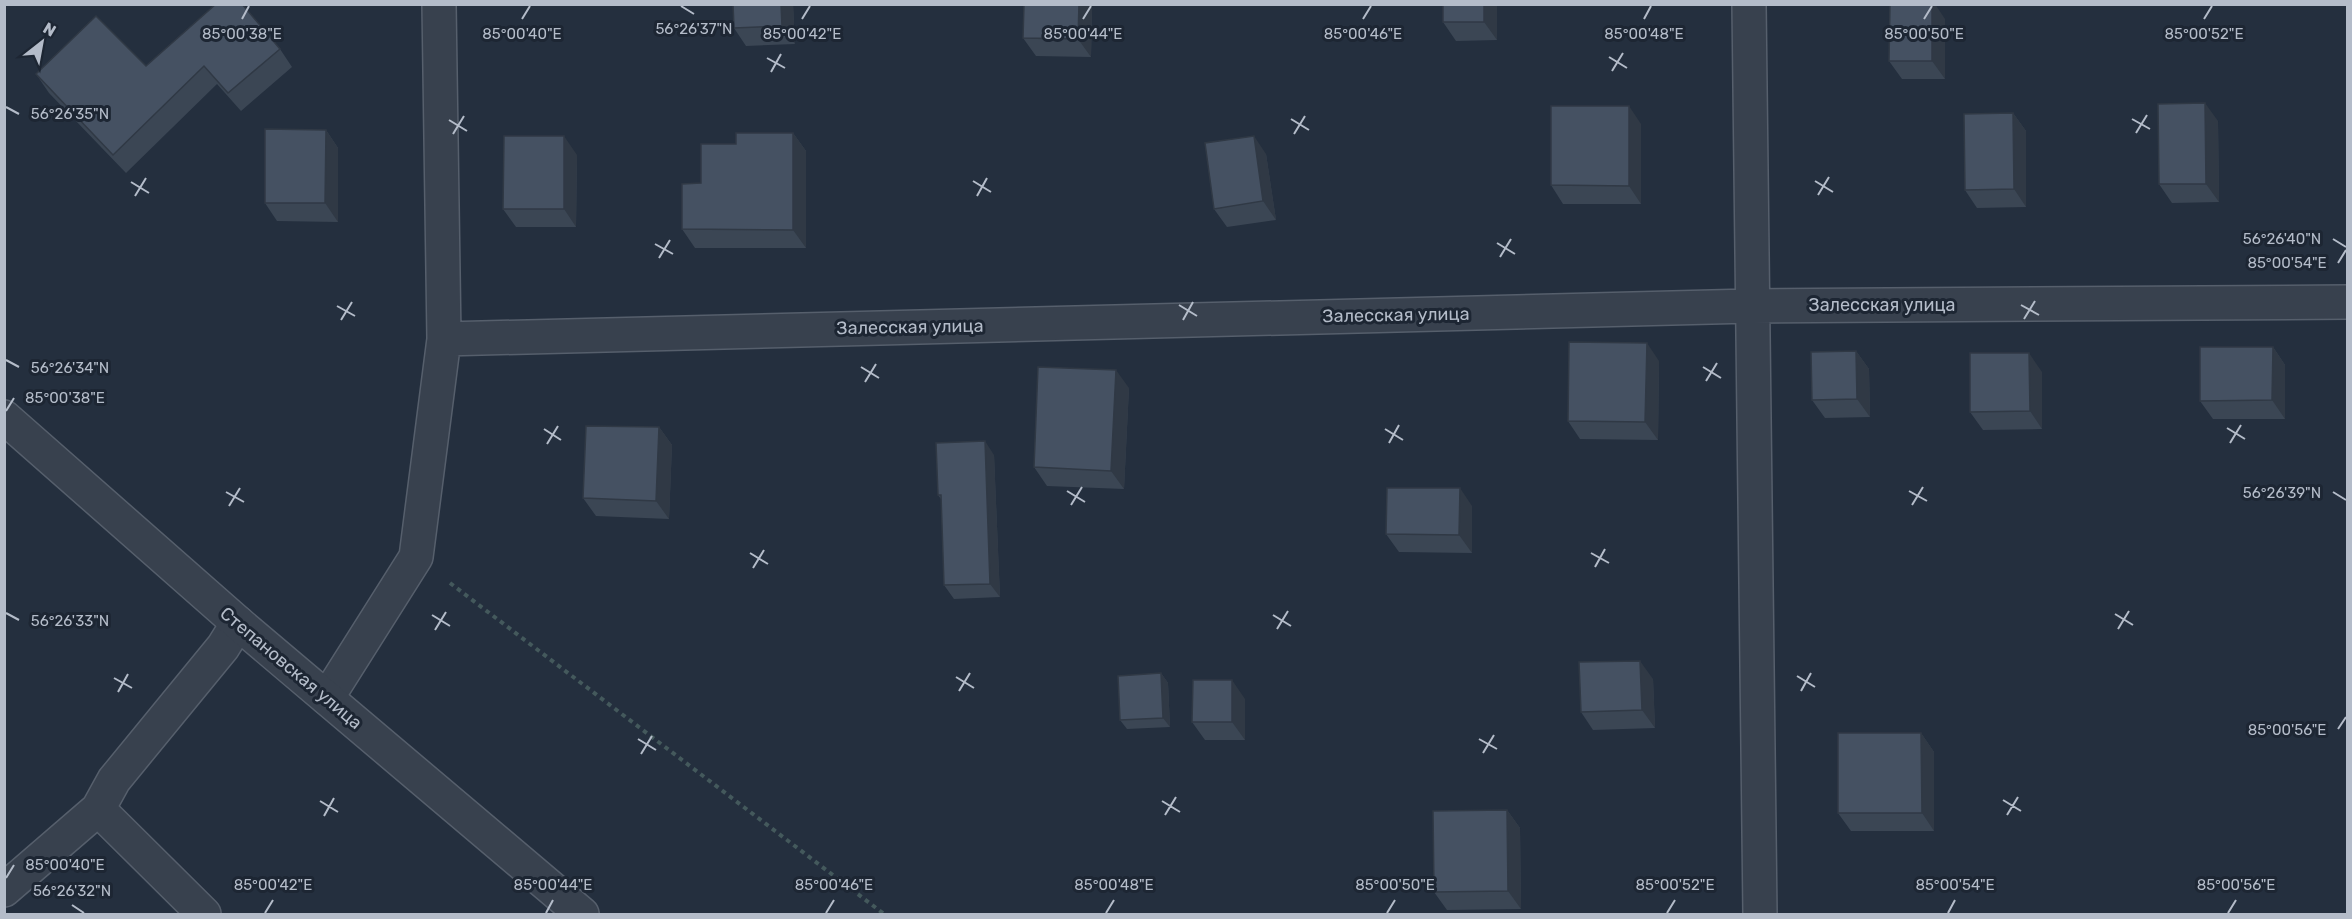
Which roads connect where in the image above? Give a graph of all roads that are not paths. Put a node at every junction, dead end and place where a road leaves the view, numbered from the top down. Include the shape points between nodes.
1 (439, 4) edge
2 (1749, 4) edge
3 (2348, 302) edge
4 (1751, 306) junction
5 (444, 339) junction
6 (4, 417) edge
7 (237, 623) junction
8 (327, 698) junction
9 (98, 809) junction
10 (4, 890) edge
11 (204, 915) edge
12 (582, 915) edge
13 (1760, 915) edge

1 - 5 street
2 - 4 street
3 - 4 street, Залесская улица
4 - 5 street, Залесская улица
4 - 13 street
5 - 8 street via 416,556
6 - 7 street, Степановская улица
7 - 8 street, Степановская улица
7 - 9 street via 224,647 114,780
8 - 12 street, Степановская улица
9 - 10 street
9 - 11 street

